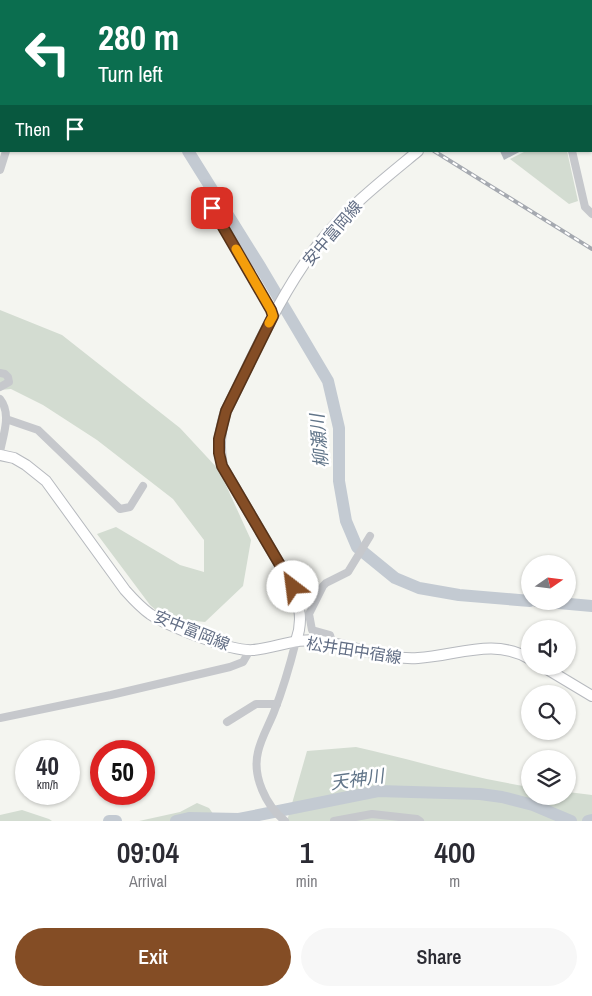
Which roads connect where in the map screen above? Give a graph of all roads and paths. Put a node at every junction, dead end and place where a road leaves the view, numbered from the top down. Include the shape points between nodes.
1 (6, 152) edge
2 (417, 152) edge
3 (572, 152) edge
4 (0, 170) edge
5 (212, 208) dead end
6 (592, 214) edge
7 (273, 315) junction
8 (0, 373) edge
9 (0, 387) edge
10 (0, 399) edge
11 (6, 418) junction
12 (0, 454) edge
13 (142, 486) dead end
14 (370, 536) dead end
15 (296, 641) junction
16 (332, 643) junction
17 (250, 650) junction
18 (521, 655) edge
19 (557, 675) edge
20 (592, 696) edge
21 (277, 704) junction
22 (0, 718) edge
23 (227, 722) dead end
24 (284, 821) edge
25 (334, 821) edge
26 (420, 821) edge

1 - 4 street
2 - 7 main road, 安中富岡線 via 371,190 321,240
3 - 6 street via 585,207
5 - 7 street
7 - 15 main road, 安中富岡線 via 226,411 219,453 222,466 293,587 301,620
8 - 9 street via 5,374 9,382
10 - 11 street via 6,408
11 - 12 street
11 - 13 street via 38,430 120,509 130,507
12 - 17 main road, 安中富岡線 via 26,465 46,481 125,590 150,614 220,644
14 - 16 street via 346,574 326,583 310,610 312,630 330,635
15 - 16 main road, 松井田中宿線
15 - 17 main road, 安中富岡線
15 - 21 street
16 - 18 main road, 松井田中宿線 via 397,658 421,658 472,648 493,648
17 - 22 street via 243,662 230,667
19 - 20 main road
21 - 23 street via 256,704
21 - 24 street via 257,752 258,774 262,792
25 - 26 street via 372,814

